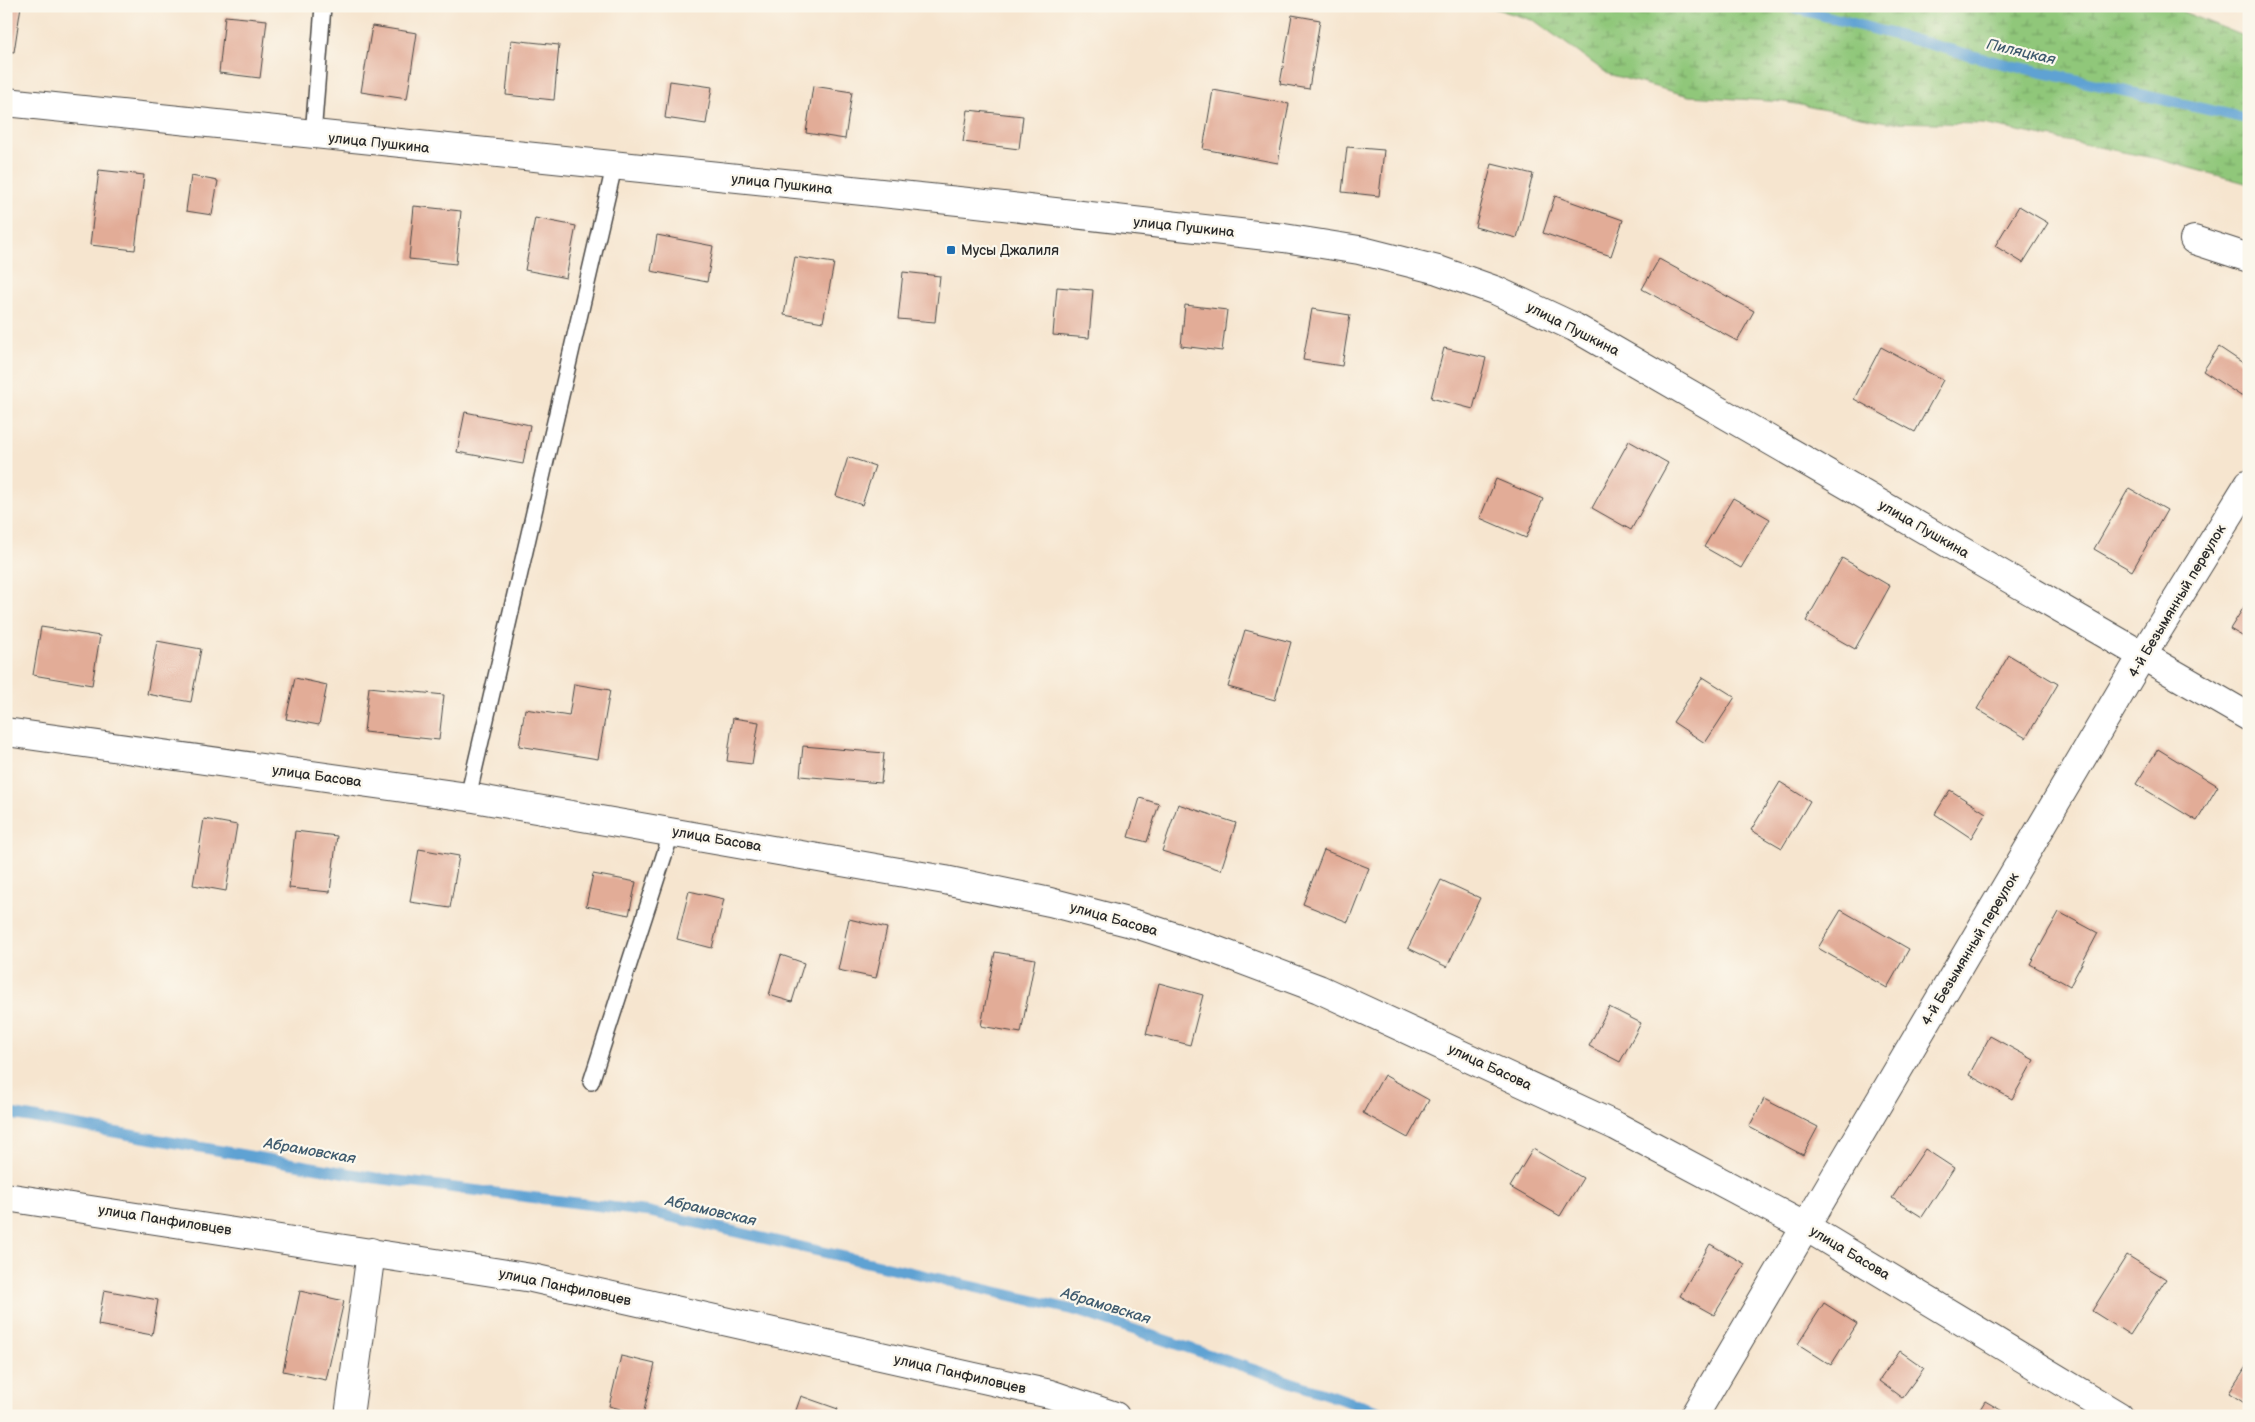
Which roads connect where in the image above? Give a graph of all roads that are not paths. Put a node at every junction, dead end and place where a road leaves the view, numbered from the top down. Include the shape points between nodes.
1 (323, 6) edge
2 (6, 102) edge
3 (313, 136) junction
4 (614, 167) junction
5 (2194, 240) dead end
6 (2249, 258) edge
7 (2249, 483) edge
8 (2142, 656) junction
9 (2249, 717) edge
10 (6, 732) edge
11 (468, 796) junction
12 (672, 831) junction
13 (591, 1082) dead end
14 (6, 1197) edge
15 (1806, 1226) junction
16 (371, 1252) junction
17 (349, 1416) edge
18 (1115, 1416) edge
19 (1694, 1416) edge
20 (2119, 1416) edge

1 - 3 lane
2 - 3 street, улица Пушкина
3 - 4 street, улица Пушкина
4 - 8 street, улица Пушкина via 1284,238 1359,250 1438,270 1498,291 1574,327
4 - 11 lane
5 - 6 street
7 - 8 street, 4-й Безымянный переулок
8 - 9 street, улица Пушкина
8 - 15 street, 4-й Безымянный переулок
10 - 11 street, улица Басова
11 - 12 street, улица Басова
12 - 13 lane
12 - 15 street, улица Басова via 1050,902 1139,925 1218,951 1319,989 1616,1126
14 - 16 street, улица Панфиловцев
15 - 19 street, 4-й Безымянный переулок
15 - 20 street, улица Басова
16 - 17 street
16 - 18 street, улица Панфиловцев via 532,1278 1050,1394

